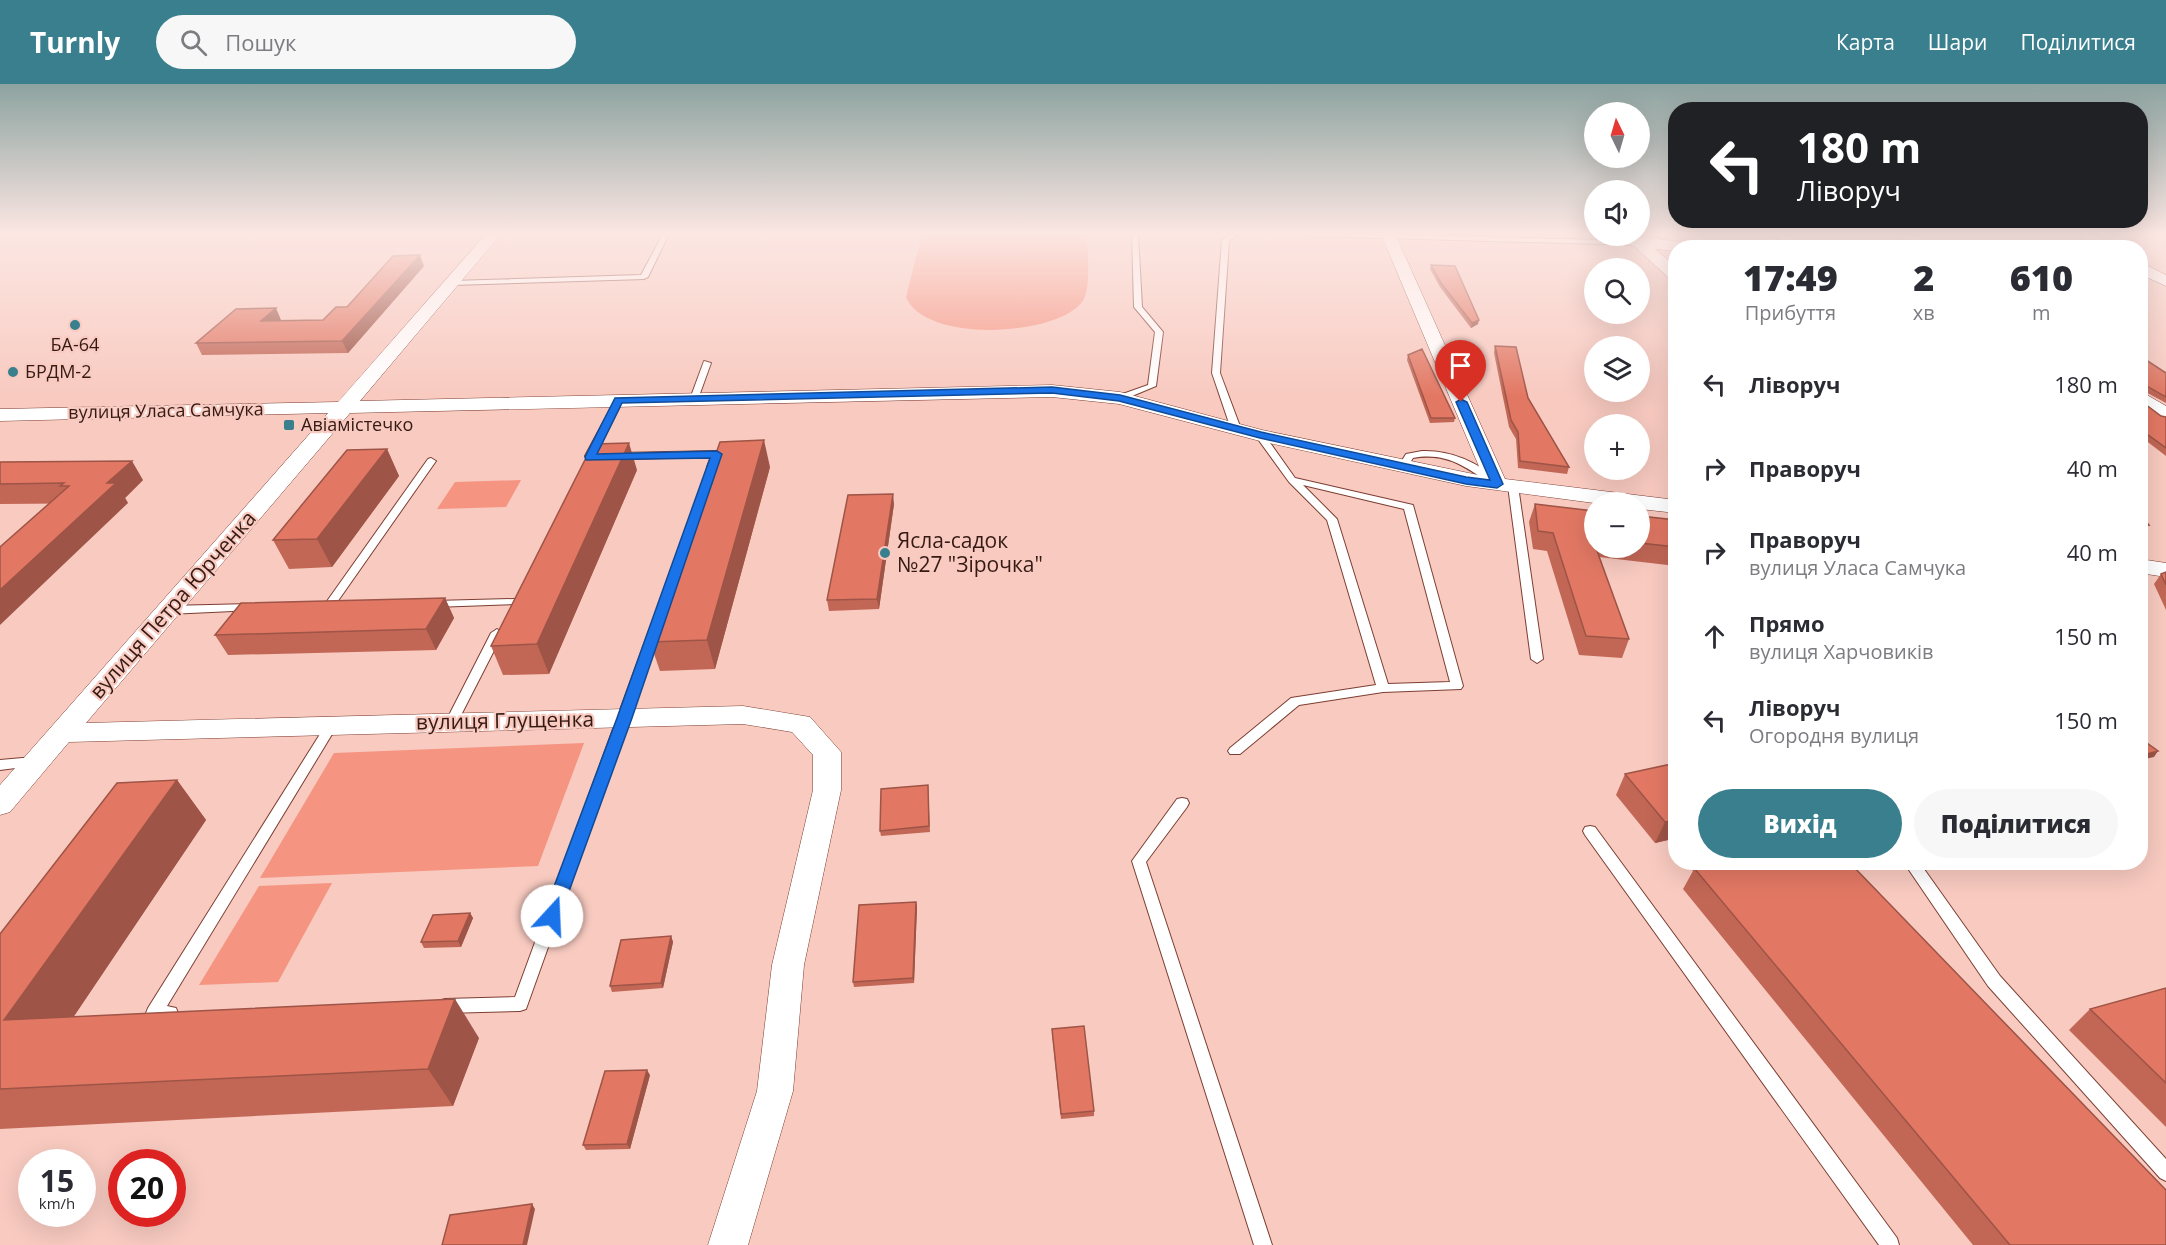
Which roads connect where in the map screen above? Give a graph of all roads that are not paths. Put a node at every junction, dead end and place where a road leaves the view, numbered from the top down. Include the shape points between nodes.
1 (447, 288) edge
2 (1136, 288) edge
3 (1222, 288) edge
4 (1413, 288) edge
5 (707, 363) dead end
6 (1120, 398) junction
7 (694, 399) junction
8 (619, 400) junction
9 (2148, 403) edge
10 (345, 406) junction
11 (0, 415) edge
12 (2166, 415) edge
13 (1236, 429) junction
14 (1260, 435) junction
15 (431, 461) dead end
16 (1292, 480) junction
17 (1505, 485) junction
18 (706, 486) edge
19 (1584, 496) edge
20 (1650, 504) edge
21 (1668, 506) edge
22 (2148, 567) edge
23 (2166, 570) edge
24 (422, 604) edge
25 (330, 606) edge
26 (262, 608) edge
27 (168, 610) junction
28 (662, 612) edge
29 (1537, 659) dead end
30 (1383, 688) junction
31 (625, 718) junction
32 (451, 723) junction
33 (331, 726) junction
34 (62, 733) junction
35 (1235, 751) dead end
36 (36, 762) junction
37 (0, 765) edge
38 (1182, 803) dead end
39 (0, 804) edge
40 (1590, 831) dead end
41 (1917, 870) edge
42 (425, 1006) edge
43 (190, 1012) edge
44 (2166, 1172) edge
45 (728, 1245) edge
46 (1263, 1245) edge
47 (1890, 1245) edge

1 - 10 street, вулиця Петра Юрченка
2 - 6 lane via 1137,307 1159,332 1157,359 1152,386
3 - 13 lane via 1216,374
4 - 17 street
5 - 7 lane
6 - 7 street, вулиця Уласа Самчука via 1052,390
6 - 13 street, вулиця Уласа Самчука
7 - 8 street, вулиця Уласа Самчука
8 - 10 street, вулиця Уласа Самчука
8 - 18 lane via 587,462 717,454
9 - 12 street
10 - 11 street, вулиця Уласа Самчука
10 - 27 street, вулиця Петра Юрченка
13 - 14 street, вулиця Уласа Самчука
14 - 16 lane
14 - 17 street, вулиця Уласа Самчука
15 - 25 lane
16 - 30 lane via 1332,519
16 - 30 lane via 1409,507 1456,686
17 - 19 street, вулиця Уласа Самчука
17 - 29 lane
20 - 21 street, вулиця Уласа Самчука
22 - 23 street
24 - 32 lane via 511,607
26 - 27 lane
27 - 34 street, вулиця Петра Юрченка
28 - 31 lane
30 - 35 lane via 1295,701
31 - 32 street, вулиця Глущенка
31 - 42 lane via 520,1004
31 - 45 street, вулиця Глущенка via 743,715 789,722 800,724 827,752 827,790 788,964 775,1091
32 - 33 street, вулиця Глущенка
33 - 34 street, вулиця Глущенка
33 - 43 lane via 154,1013
34 - 36 street, вулиця Петра Юрченка
36 - 37 lane
36 - 39 street, вулиця Петра Юрченка
38 - 46 lane via 1139,861
40 - 47 lane
41 - 44 lane via 1994,981

